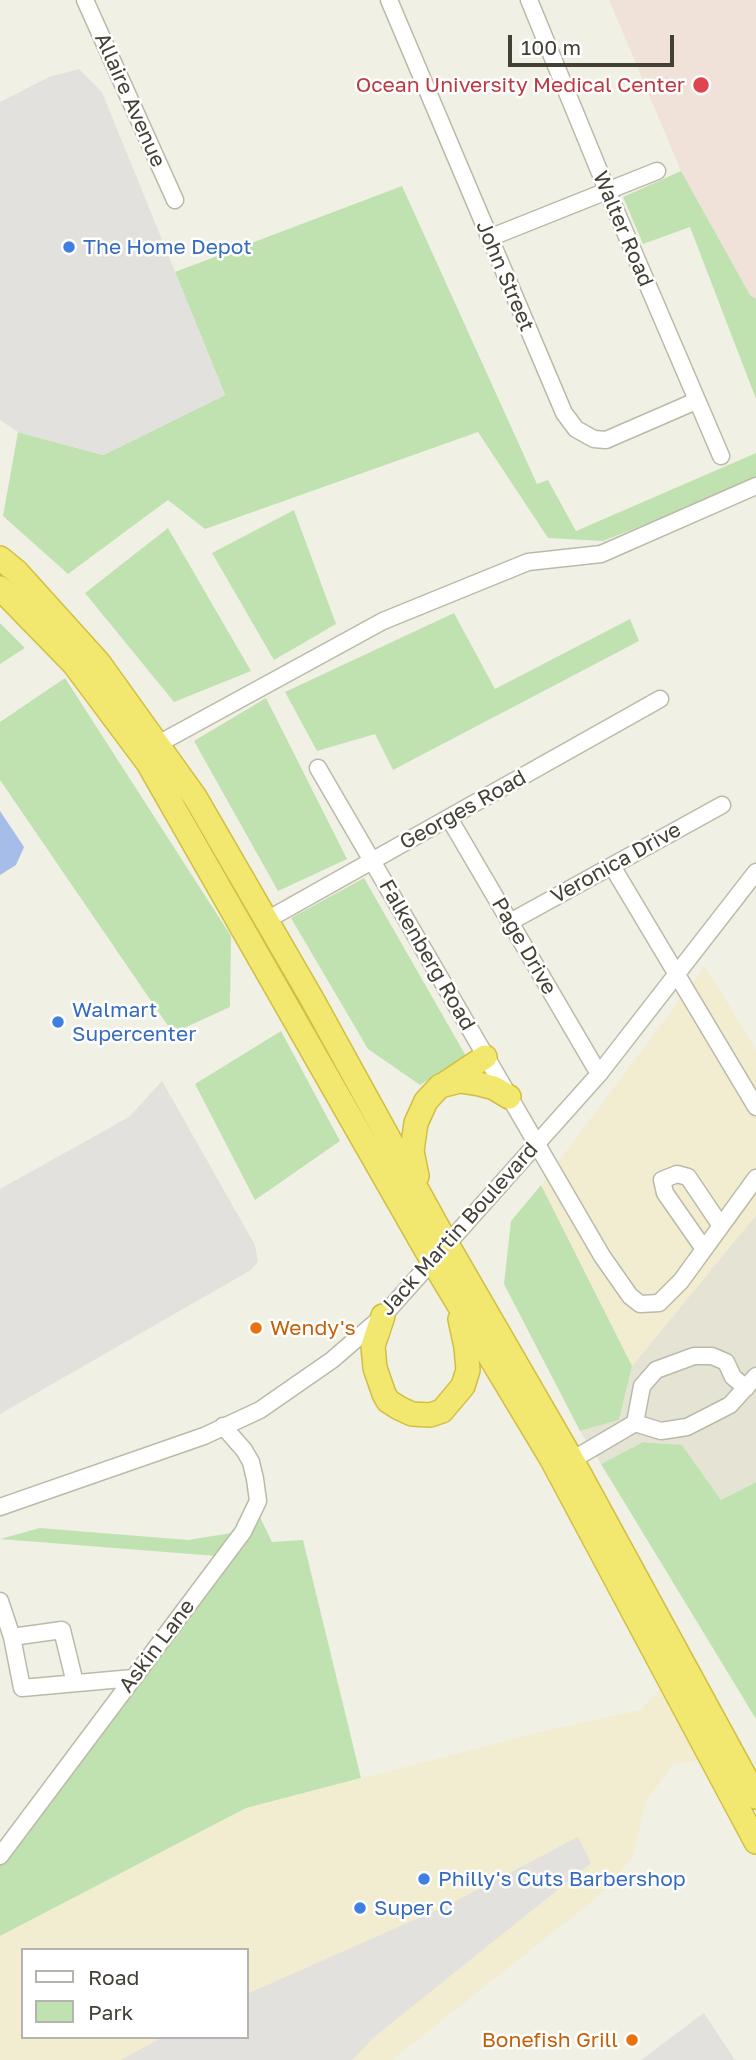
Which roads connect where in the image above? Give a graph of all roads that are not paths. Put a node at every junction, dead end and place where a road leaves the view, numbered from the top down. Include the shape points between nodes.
1 (85, 0) edge
2 (388, 0) edge
3 (528, 0) edge
4 (657, 171) dead end
5 (607, 190) junction
6 (175, 200) dead end
7 (489, 239) junction
8 (696, 401) junction
9 (721, 456) dead end
10 (756, 486) edge
11 (0, 558) edge
12 (0, 588) edge
13 (660, 699) dead end
14 (158, 744) junction
15 (318, 768) dead end
16 (722, 805) dead end
17 (449, 818) junction
18 (372, 861) junction
19 (612, 866) junction
20 (756, 872) edge
21 (265, 921) junction
22 (510, 922) junction
23 (677, 976) junction
24 (485, 1057) junction
25 (599, 1074) junction
26 (440, 1086) junction
27 (509, 1097) junction
28 (756, 1107) edge
29 (537, 1143) junction
30 (756, 1178) edge
31 (423, 1199) junction
32 (721, 1226) junction
33 (447, 1244) junction
34 (704, 1249) junction
35 (433, 1262) junction
36 (455, 1299) junction
37 (383, 1316) junction
38 (751, 1382) edge
39 (635, 1423) junction
40 (223, 1426) junction
41 (572, 1461) junction
42 (0, 1507) edge
43 (0, 1601) edge
44 (12, 1637) junction
45 (133, 1678) junction
46 (75, 1683) junction
47 (756, 1797) edge
48 (756, 1842) edge
49 (0, 1856) edge

1 - 6 street, Allaire Avenue
2 - 7 street, John Street
3 - 5 street, Walter Road
4 - 5 street
5 - 7 street
5 - 8 street, Walter Road
7 - 8 street, John Street via 564,414 576,429 606,440
8 - 9 street, Walter Road
10 - 14 street via 601,554 528,562 383,621
11 - 14 highway via 99,663
12 - 35 highway via 74,664 148,763
13 - 17 street, Georges Road
14 - 21 highway via 195,797
15 - 18 street, Falkenberg Road
16 - 19 street, Veronica Drive
17 - 18 street, Georges Road
17 - 22 street, Page Drive
18 - 21 street, Georges Road
18 - 24 street, Falkenberg Road
19 - 22 street, Veronica Drive
19 - 23 street
20 - 23 street, Jack Martin Boulevard
21 - 31 highway
22 - 25 street, Page Drive
23 - 25 street, Jack Martin Boulevard
23 - 28 street
24 - 26 highway
24 - 27 street, Falkenberg Road
25 - 29 street, Jack Martin Boulevard
26 - 27 highway via 460,1081 479,1084
26 - 31 highway via 426,1101 416,1123 412,1151
27 - 29 street, Falkenberg Road
29 - 33 street, Jack Martin Boulevard
29 - 34 street, Falkenberg Road via 602,1256 629,1296 640,1304 659,1303
30 - 32 street
31 - 33 highway
32 - 34 street
32 - 34 street via 688,1177 677,1174 662,1180 665,1193
33 - 35 street, Jack Martin Boulevard
33 - 41 highway
35 - 36 highway
35 - 37 street, Jack Martin Boulevard
36 - 37 highway via 468,1370 453,1400 430,1415 412,1414 384,1394 373,1346
36 - 48 highway via 551,1458
37 - 40 street, Jack Martin Boulevard via 305,1381 261,1410
38 - 39 street via 730,1405 687,1427 661,1431
38 - 39 street via 733,1377 726,1362 694,1356 656,1370 642,1386
39 - 41 street
40 - 42 street, Jack Martin Boulevard
40 - 45 street, Askin Lane via 251,1462 258,1502 243,1532
41 - 47 highway
43 - 44 street
44 - 46 street via 62,1630
44 - 46 street via 22,1688
45 - 46 street
45 - 49 street, Askin Lane

